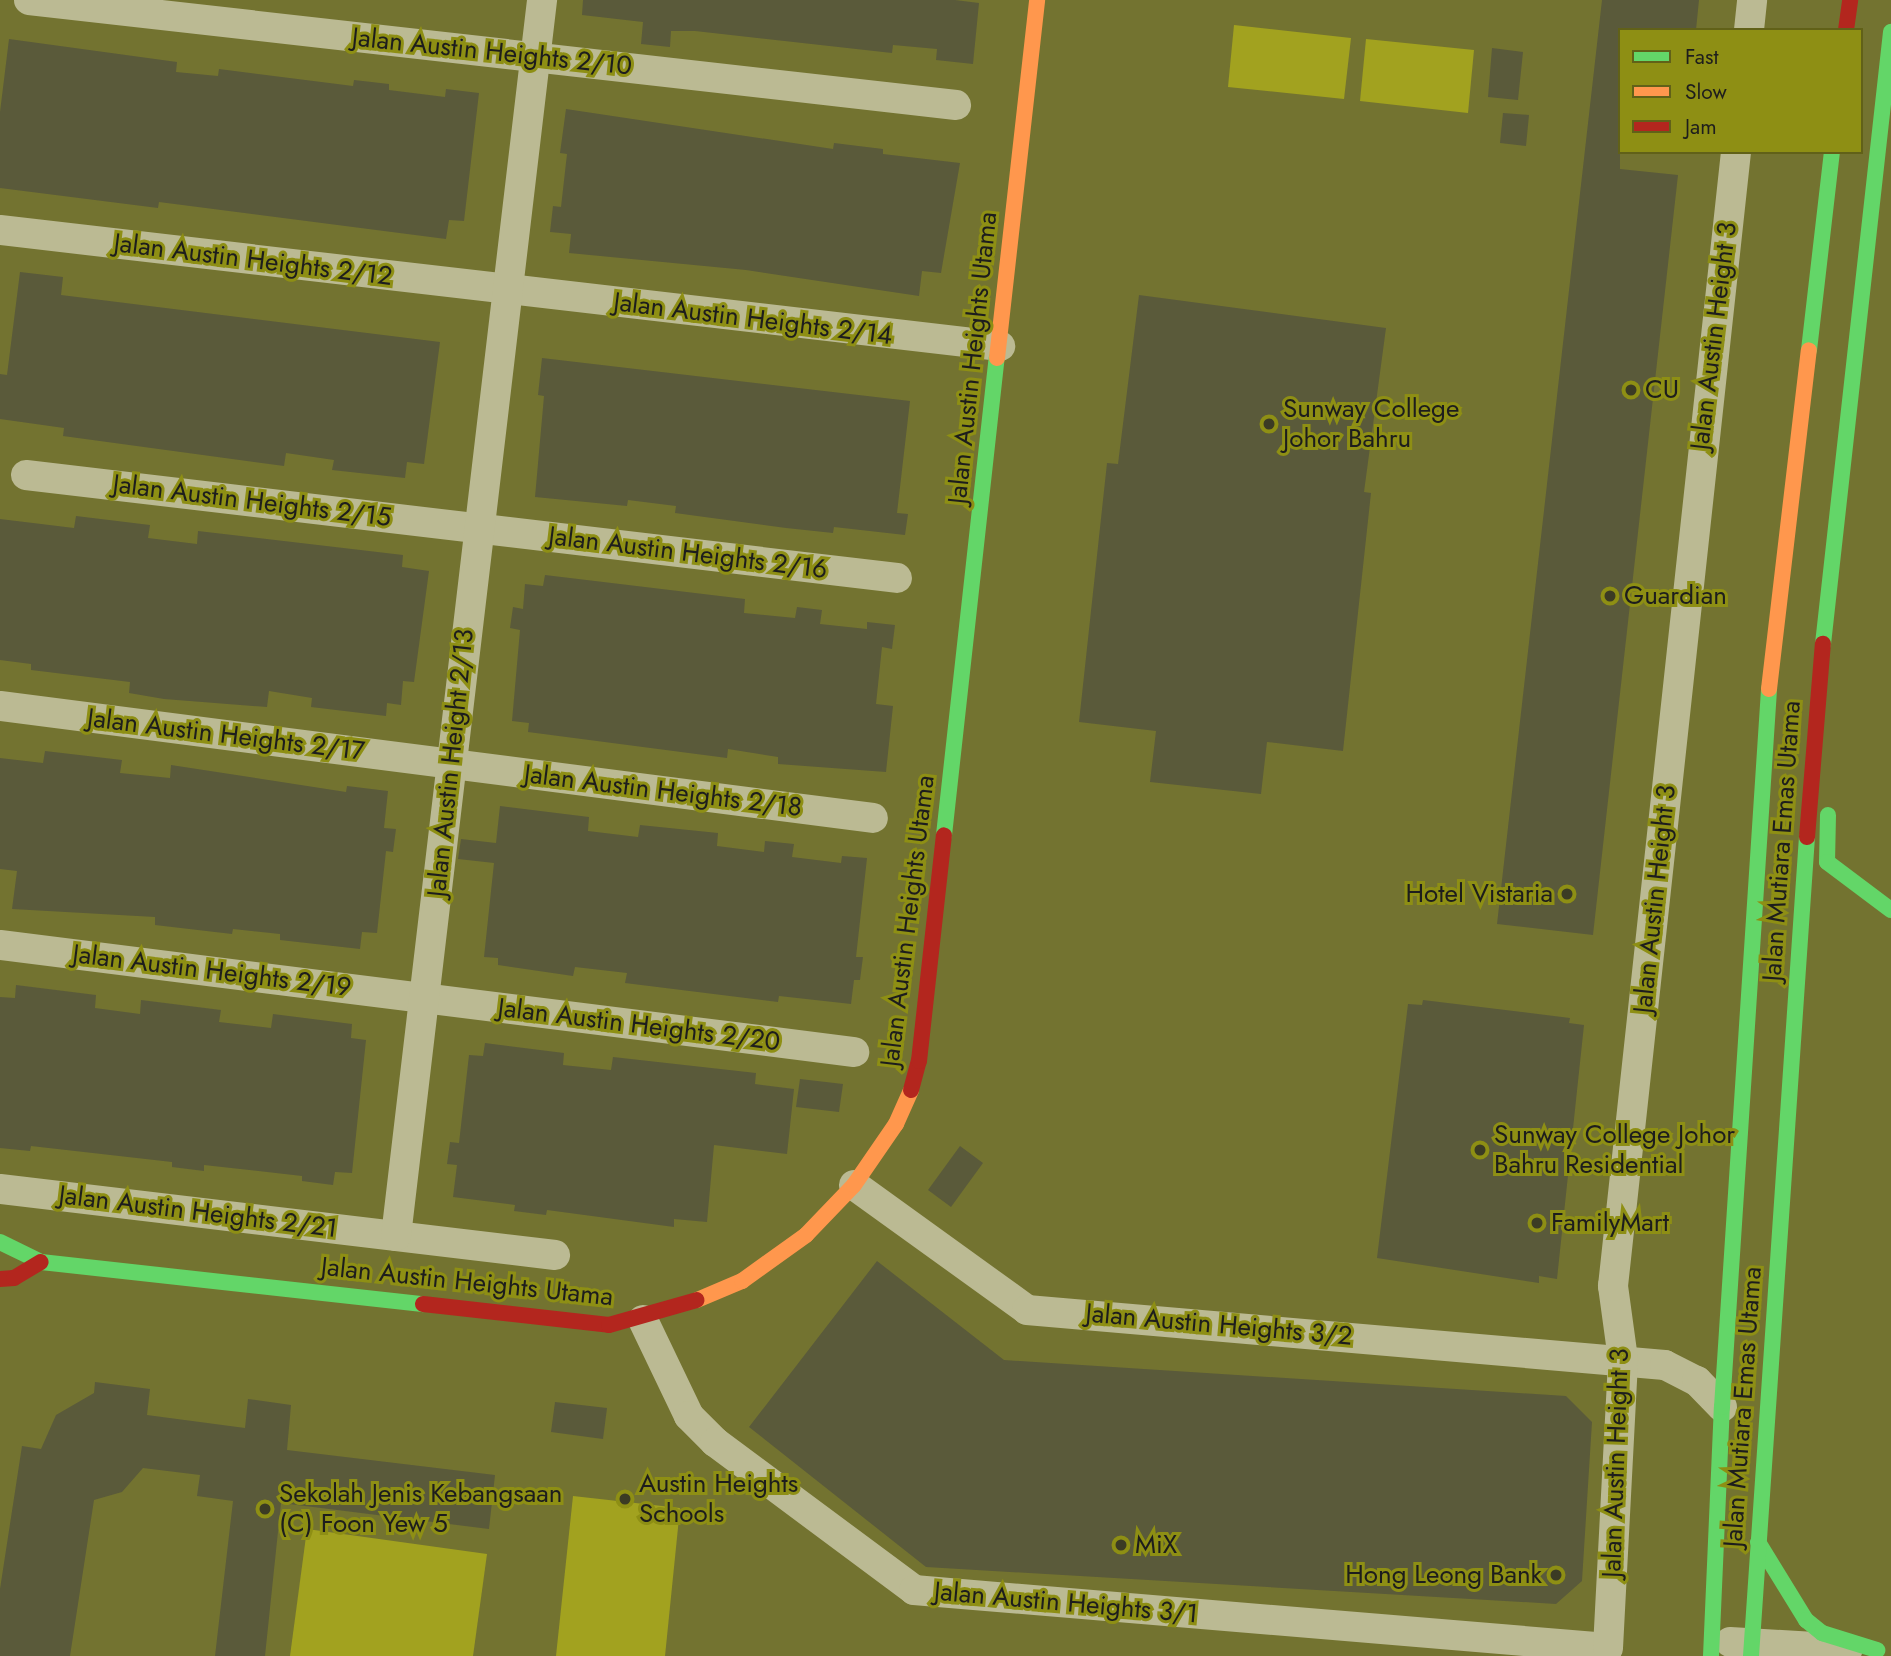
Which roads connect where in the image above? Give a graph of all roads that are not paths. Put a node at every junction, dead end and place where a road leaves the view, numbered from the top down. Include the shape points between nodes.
1 (29, 0) edge
2 (542, 0) edge
3 (1037, 0) edge
4 (1752, 0) edge
5 (1850, 0) edge
6 (1749, 28) edge
7 (1846, 28) edge
8 (1891, 32) edge
9 (535, 57) junction
10 (956, 105) dead end
11 (1736, 154) edge
12 (1832, 154) edge
13 (0, 230) edge
14 (507, 291) junction
15 (1000, 346) junction
16 (26, 475) dead end
17 (478, 528) junction
18 (897, 578) dead end
19 (0, 706) edge
20 (1815, 713) junction
21 (1832, 756) dead end
22 (452, 764) junction
23 (1829, 803) dead end
24 (873, 818) dead end
25 (1891, 910) edge
26 (0, 945) edge
27 (425, 998) junction
28 (854, 1052) dead end
29 (854, 1185) junction
30 (0, 1189) edge
31 (396, 1236) junction
32 (0, 1242) edge
33 (555, 1255) dead end
34 (41, 1262) junction
35 (0, 1279) edge
36 (643, 1320) junction
37 (1623, 1359) junction
38 (1722, 1407) junction
39 (1758, 1542) junction
40 (1608, 1648) joint
41 (1712, 1648) edge
42 (1752, 1650) edge
43 (1884, 1651) edge

1 - 9 street, Jalan Austin Heights 2/10
2 - 9 street, Jalan Austin Height 2/13
3 - 15 main road, Jalan Austin Heights Utama
4 - 6 street
5 - 7 main road
8 - 20 main road, Jalan Mutiara Emas Utama
9 - 10 street, Jalan Austin Heights 2/10
9 - 14 street, Jalan Austin Height 2/13
11 - 37 street, Jalan Austin Height 3 via 1613,1286
12 - 38 main road, Jalan Mutiara Emas Utama via 1769,693
13 - 14 street, Jalan Austin Heights 2/12
14 - 15 street, Jalan Austin Heights 2/14
14 - 17 street, Jalan Austin Height 2/13
15 - 29 main road, Jalan Austin Heights Utama via 919,1061 896,1124
16 - 17 street, Jalan Austin Heights 2/15
17 - 18 street, Jalan Austin Heights 2/16
17 - 22 street, Jalan Austin Height 2/13
19 - 22 street, Jalan Austin Heights 2/17
20 - 21 main road via 1832,736
20 - 39 main road, Jalan Mutiara Emas Utama
22 - 24 street, Jalan Austin Heights 2/18
22 - 27 street, Jalan Austin Height 2/13
23 - 25 main road via 1824,844 1827,862
26 - 27 street, Jalan Austin Heights 2/19
27 - 28 street, Jalan Austin Heights 2/20
27 - 31 street, Jalan Austin Height 2/13
29 - 36 main road, Jalan Austin Heights Utama via 806,1235 769,1264 742,1281
29 - 37 street, Jalan Austin Heights 3/2 via 1027,1310
30 - 31 street, Jalan Austin Heights 2/21
31 - 33 street, Jalan Austin Heights 2/21
32 - 34 main road, Jalan Austin Heights Utama
34 - 35 main road via 14,1278
34 - 36 main road, Jalan Austin Heights Utama via 609,1325
36 - 40 street, Jalan Austin Heights 3/1 via 689,1416 715,1442 914,1590
37 - 38 street, Jalan Austin Heights 3/2 via 1665,1365 1697,1381
37 - 40 street, Jalan Austin Height 3
38 - 41 main road, Jalan Mutiara Emas Utama
39 - 42 main road, Jalan Mutiara Emas Utama
39 - 43 main road via 1806,1620 1822,1633
41 - 42 street
42 - 43 street

